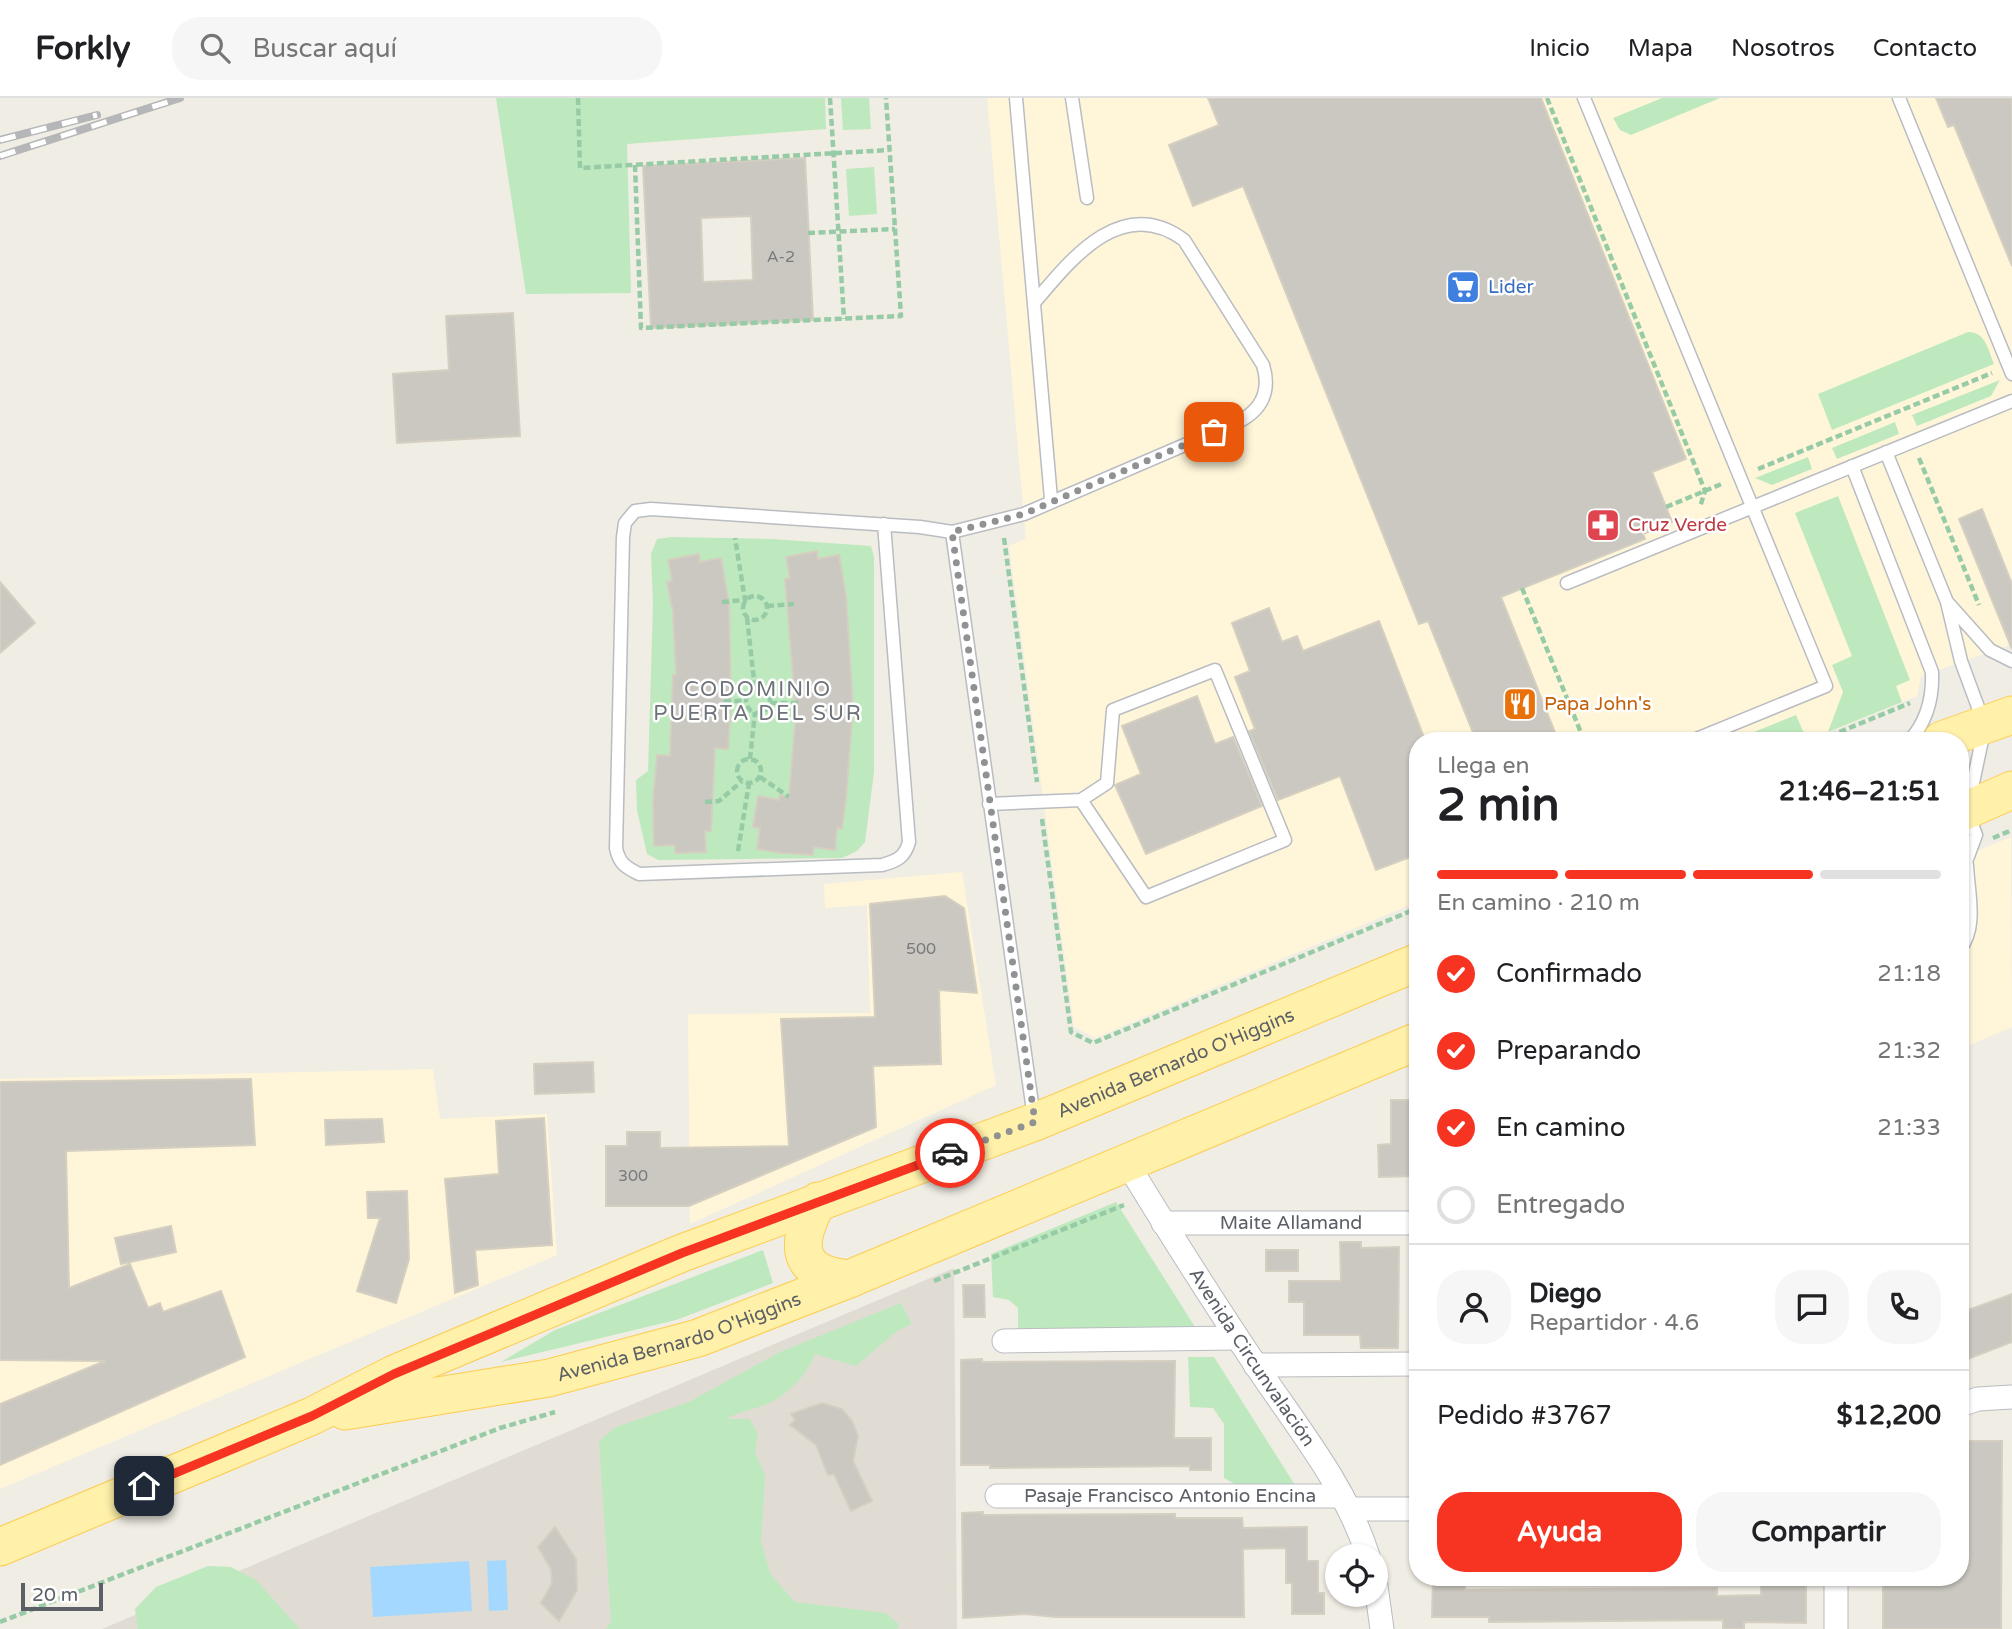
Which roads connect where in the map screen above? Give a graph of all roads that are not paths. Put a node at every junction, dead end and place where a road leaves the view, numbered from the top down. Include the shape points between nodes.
1 (1016, 98) edge
2 (1072, 98) edge
3 (1584, 98) edge
4 (1899, 98) edge
5 (1087, 198) dead end
6 (1034, 303) junction
7 (2011, 370) edge
8 (2012, 401) edge
9 (1886, 452) junction
10 (1852, 466) junction
11 (1051, 499) junction
12 (1752, 507) junction
13 (884, 524) junction
14 (952, 532) junction
15 (1567, 583) dead end
16 (1947, 602) junction
17 (2012, 661) edge
18 (1998, 721) edge
19 (1714, 732) edge
20 (1916, 732) edge
21 (1966, 732) edge
22 (2012, 790) edge
23 (1969, 796) edge
24 (1081, 800) junction
25 (989, 804) junction
26 (1969, 809) edge
27 (1969, 823) edge
28 (1969, 856) edge
29 (1969, 901) edge
30 (1969, 932) edge
31 (1409, 966) edge
32 (1409, 1045) edge
33 (1035, 1122) junction
34 (1128, 1163) junction
35 (818, 1201) junction
36 (1163, 1223) junction
37 (1409, 1223) edge
38 (849, 1279) junction
39 (1237, 1338) junction
40 (1004, 1341) dead end
41 (1409, 1364) edge
42 (1255, 1365) junction
43 (2012, 1397) edge
44 (1969, 1402) edge
45 (312, 1416) junction
46 (997, 1496) dead end
47 (1346, 1502) junction
48 (1409, 1508) edge
49 (1363, 1544) edge
50 (0, 1547) edge
51 (1836, 1586) edge
52 (1379, 1607) edge
53 (1382, 1629) edge
54 (1836, 1629) edge

1 - 6 lane
2 - 5 lane
3 - 12 lane
4 - 7 lane
6 - 11 lane
6 - 11 lane via 1068,263 1097,239 1128,225 1164,228 1184,240 1267,376 1264,399 1249,417
8 - 9 lane
9 - 10 lane
9 - 16 lane
10 - 12 lane
10 - 20 lane via 1932,672 1930,705
11 - 14 lane via 1024,514
12 - 15 lane
12 - 19 lane via 1826,686
13 - 13 lane via 651,509 635,511 625,523 616,848 626,868 639,874 882,865 906,853 909,842
13 - 14 lane
14 - 25 lane
16 - 17 lane via 1990,650
16 - 18 lane via 1961,661
18 - 21 main road
18 - 23 lane
22 - 26 main road
24 - 24 lane via 1146,897 1285,840 1215,670 1113,710 1107,782
24 - 25 lane
25 - 33 lane
27 - 28 lane via 1976,835
29 - 30 lane
31 - 33 main road, Avenida Bernardo O'Higgins
32 - 34 main road, Avenida Bernardo O'Higgins
33 - 35 main road, Avenida Bernardo O'Higgins
34 - 36 street, Avenida Circunvalación
34 - 38 main road, Avenida Bernardo O'Higgins
35 - 38 main road via 805,1224 803,1253 818,1270
35 - 45 main road, Avenida Bernardo O'Higgins via 394,1374
36 - 37 street, Maite Allamand
36 - 39 street, Avenida Circunvalación
38 - 45 main road, Avenida Bernardo O'Higgins via 698,1338 600,1367
39 - 40 street
39 - 42 street, Avenida Circunvalación
41 - 42 street
42 - 47 street, Avenida Circunvalación
43 - 44 street
45 - 50 main road, Avenida Bernardo O'Higgins
46 - 47 street, Pasaje Francisco Antonio Encina
47 - 48 street, Pasaje Francisco Antonio Encina
47 - 49 street, Avenida Circunvalación
51 - 54 street
52 - 53 street

